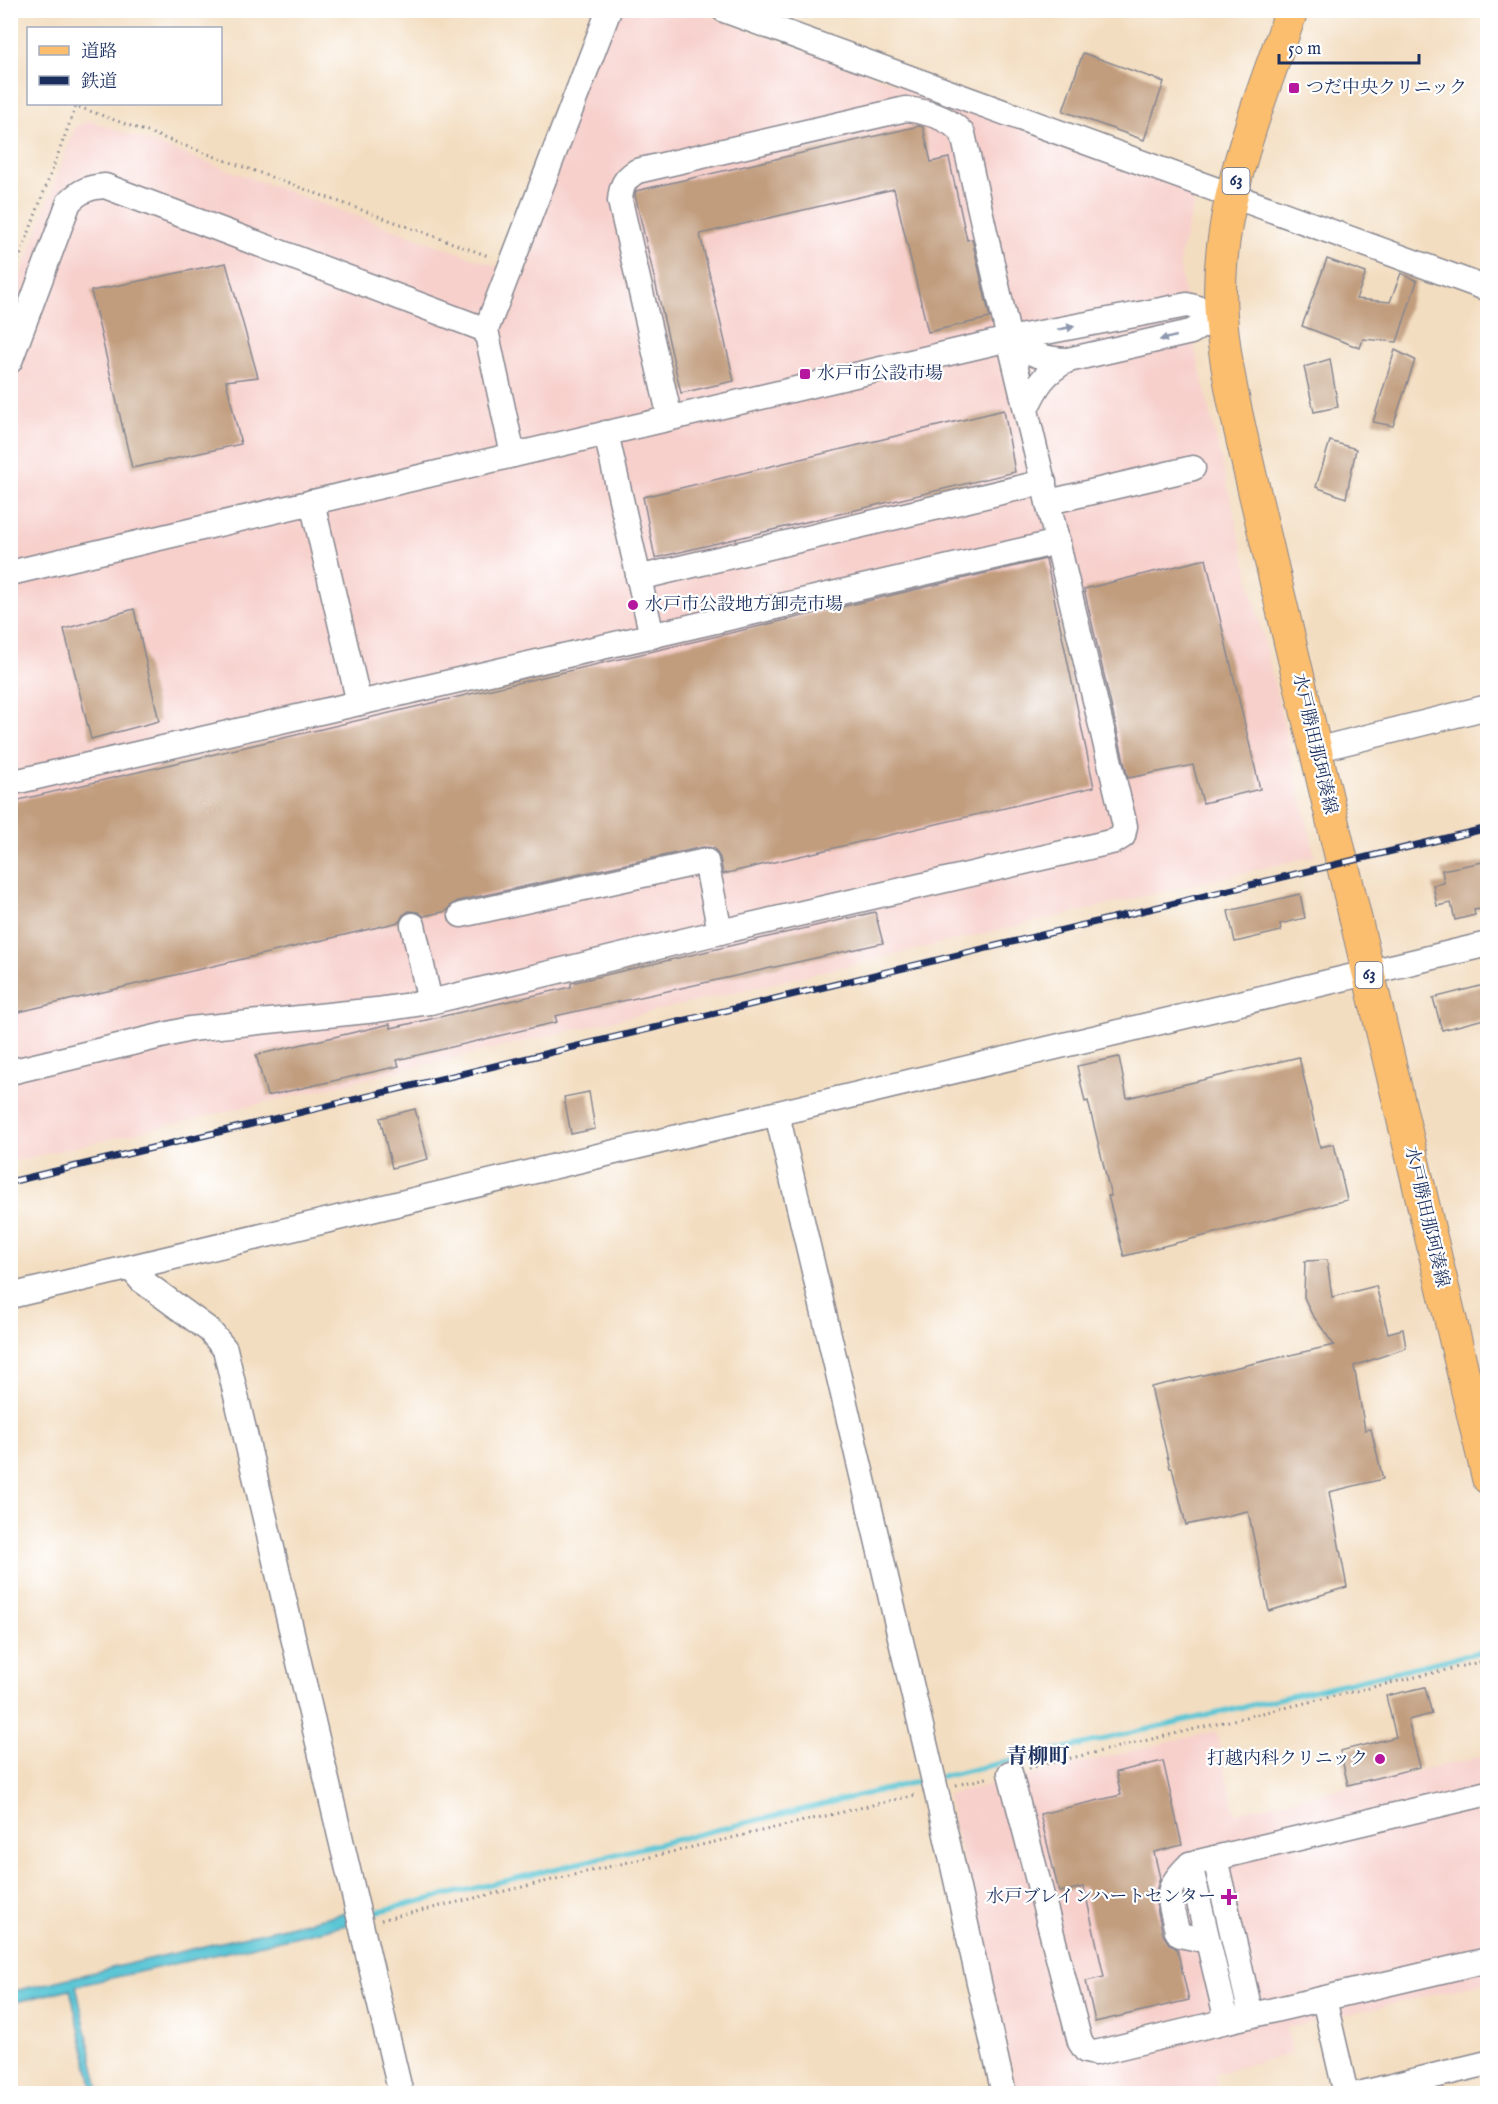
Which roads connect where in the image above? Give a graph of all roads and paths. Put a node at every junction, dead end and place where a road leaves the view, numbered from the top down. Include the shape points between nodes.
1 (609, 10) edge
2 (724, 10) edge
3 (1292, 10) edge
4 (966, 98) junction
5 (955, 125) junction
6 (1232, 197) junction
7 (496, 258) dead end
8 (10, 283) edge
9 (1488, 289) edge
10 (1221, 314) junction
11 (486, 330) junction
12 (1009, 339) junction
13 (1068, 360) junction
14 (10, 362) edge
15 (1026, 409) junction
16 (670, 418) junction
17 (606, 433) junction
18 (513, 455) junction
19 (1193, 468) dead end
20 (1046, 492) junction
21 (312, 502) junction
22 (1058, 542) junction
23 (10, 573) edge
24 (638, 578) junction
25 (652, 636) junction
26 (359, 703) junction
27 (1488, 707) edge
28 (1315, 750) junction
29 (10, 783) edge
30 (461, 915) dead end
31 (412, 925) dead end
32 (720, 932) junction
33 (1488, 944) edge
34 (1368, 973) junction
35 (430, 1002) junction
36 (10, 1072) edge
37 (777, 1114) junction
38 (131, 1268) junction
39 (10, 1296) edge
40 (1488, 1478) edge
41 (1010, 1773) dead end
42 (1488, 1793) edge
43 (1215, 1858) junction
44 (1488, 1960) edge
45 (1324, 1999) junction
46 (1251, 2015) junction
47 (1227, 2021) junction
48 (1488, 2062) edge
49 (401, 2094) edge
50 (1004, 2094) edge
51 (1346, 2094) edge
52 (1359, 2094) edge

1 - 11 street
2 - 4 street
3 - 6 main road, 水戸勝田那珂湊線 / 63
4 - 5 street
4 - 6 street
5 - 12 street via 963,134
5 - 16 street via 906,109 628,176 621,188 620,201
6 - 9 street
6 - 10 main road, 水戸勝田那珂湊線 / 63 via 1222,255
7 - 8 path via 76,106
12 -> 10 street via 1186,305
10 -> 13 street via 1191,332
10 - 28 main road, 水戸勝田那珂湊線 / 63 via 1242,440
11 - 14 street via 105,186 92,186 78,192 69,202
11 - 18 street
12 - 13 street via 1041,357
12 - 15 street
12 - 16 street
13 - 15 street via 1045,375
15 - 20 street
16 - 17 street
17 - 18 street
17 - 24 street
18 - 21 street
19 - 20 street
20 - 22 street
20 - 24 street
21 - 23 street
21 - 26 street
22 - 25 street
22 - 32 street via 1125,826 1123,836 1115,841
24 - 25 street
25 - 26 street
26 - 29 street
27 - 28 street
28 - 34 main road, 水戸勝田那珂湊線 / 63
30 - 32 street via 706,861
31 - 35 street
32 - 35 street
33 - 34 street
34 - 37 street
34 - 40 main road, 水戸勝田那珂湊線 / 63
35 - 36 street via 190,1029
37 - 38 street
37 - 50 street
38 - 39 street
38 - 49 street via 141,1280 209,1330 225,1349
41 - 47 street via 1080,2042 1086,2051 1095,2053
42 - 43 street
43 - 46 street
43 - 47 street via 1190,1864 1174,1880 1169,1892 1180,1935 1208,1941
44 - 45 street
45 - 46 street
45 - 51 street
46 - 47 street
48 - 52 street

